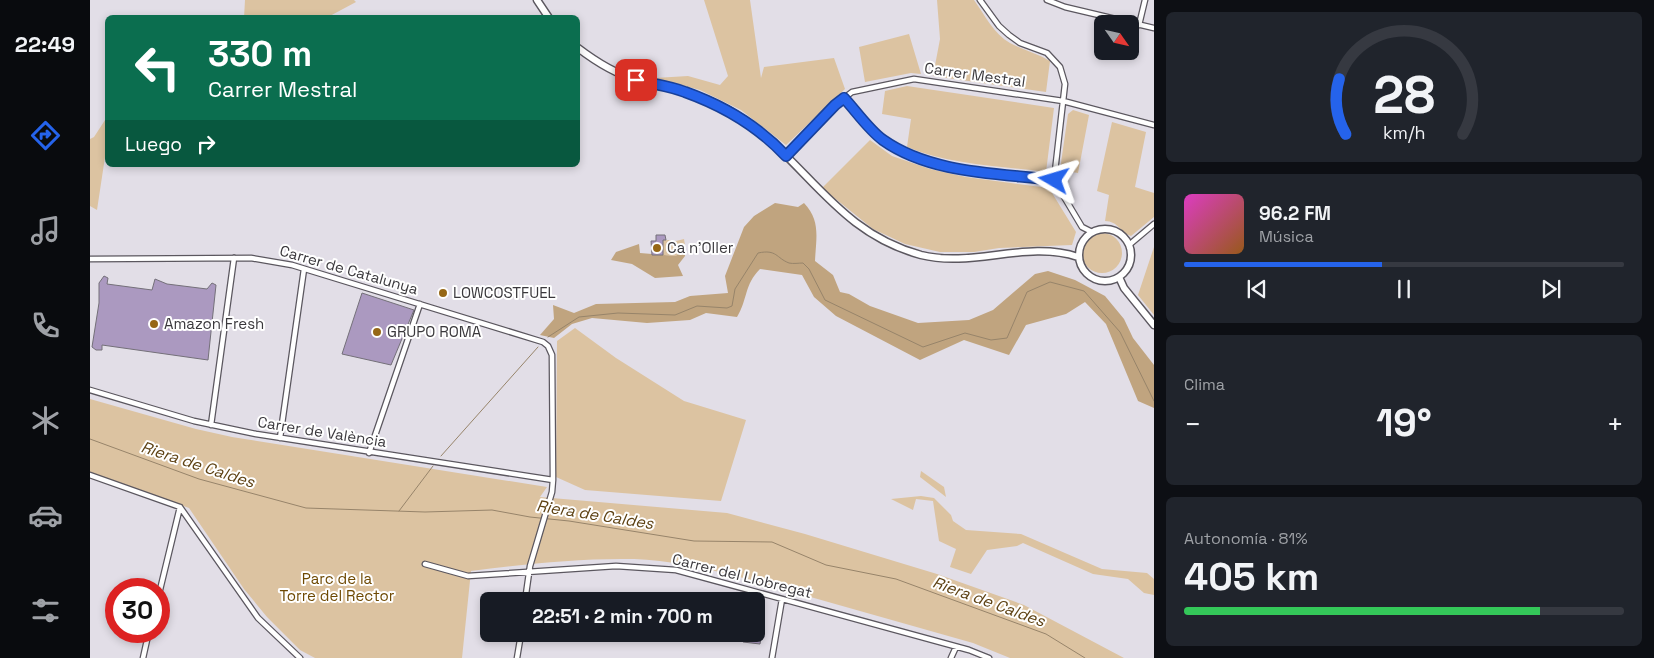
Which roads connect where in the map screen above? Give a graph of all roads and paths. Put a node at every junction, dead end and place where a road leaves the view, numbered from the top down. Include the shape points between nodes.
1 (537, 0) edge
2 (980, 0) edge
3 (1047, 0) edge
4 (1145, 0) edge
5 (547, 15) edge
6 (1098, 15) edge
7 (1139, 25) joint
8 (1154, 28) edge
9 (580, 50) edge
10 (844, 98) junction
11 (1063, 101) junction
12 (1154, 125) edge
13 (786, 156) junction
14 (1054, 180) junction
15 (1154, 224) edge
16 (1092, 232) junction
17 (1129, 246) junction
18 (1078, 257) junction
19 (234, 258) junction
20 (90, 259) edge
21 (304, 269) junction
22 (1119, 277) junction
23 (420, 304) junction
24 (1154, 325) edge
25 (90, 390) edge
26 (211, 425) junction
27 (280, 438) junction
28 (370, 452) junction
29 (90, 475) edge
30 (553, 480) junction
31 (180, 508) junction
32 (425, 564) dead end
33 (530, 570) junction
34 (163, 578) edge
35 (526, 592) edge
36 (782, 599) junction
37 (520, 642) edge
38 (147, 643) edge
39 (956, 647) junction
40 (143, 658) edge
41 (300, 658) edge
42 (517, 658) edge
43 (772, 658) edge
44 (952, 658) edge
45 (989, 658) edge

1 - 5 main road
2 - 11 street via 1008,35 1043,50 1056,62 1064,78
3 - 6 street
4 - 7 street
7 - 8 street
9 - 13 main road via 636,80 684,91 726,109 742,118
10 - 11 street, Carrer Mestral via 852,92 914,79
10 - 13 street, Carrer Mestral
10 - 14 street via 882,139 906,154 952,168
11 - 12 street, Carrer Mestral
11 - 14 street
13 - 18 main road via 847,217 873,236 895,246 953,260 1045,251 1065,252
14 - 16 street via 1082,227
15 - 17 street
16 - 17 main road via 1112,230 1120,234
16 - 18 main road via 1082,243
17 - 22 main road via 1129,263
18 - 22 main road via 1088,275 1095,280
19 - 20 street, Carrer de Catalunya
19 - 21 street, Carrer de Catalunya via 257,259
19 - 26 street
21 - 23 street, Carrer de Catalunya
21 - 27 street
22 - 24 main road
23 - 28 street
23 - 30 street, Carrer de Catalunya via 538,339 548,346 552,355
25 - 26 street, Carrer de València
26 - 27 street, Carrer de València
27 - 28 street, Carrer de València
28 - 30 street, Carrer de València
29 - 31 street
30 - 33 street
31 - 34 street
31 - 41 street via 258,618
32 - 33 street, Carrer del Llobregat via 468,576
33 - 35 street
33 - 36 street, Carrer del Llobregat via 616,566 676,570
36 - 39 street, Carrer del Llobregat
36 - 43 street
37 - 42 street
38 - 40 street
39 - 44 street
39 - 45 street, Carrer del Llobregat

